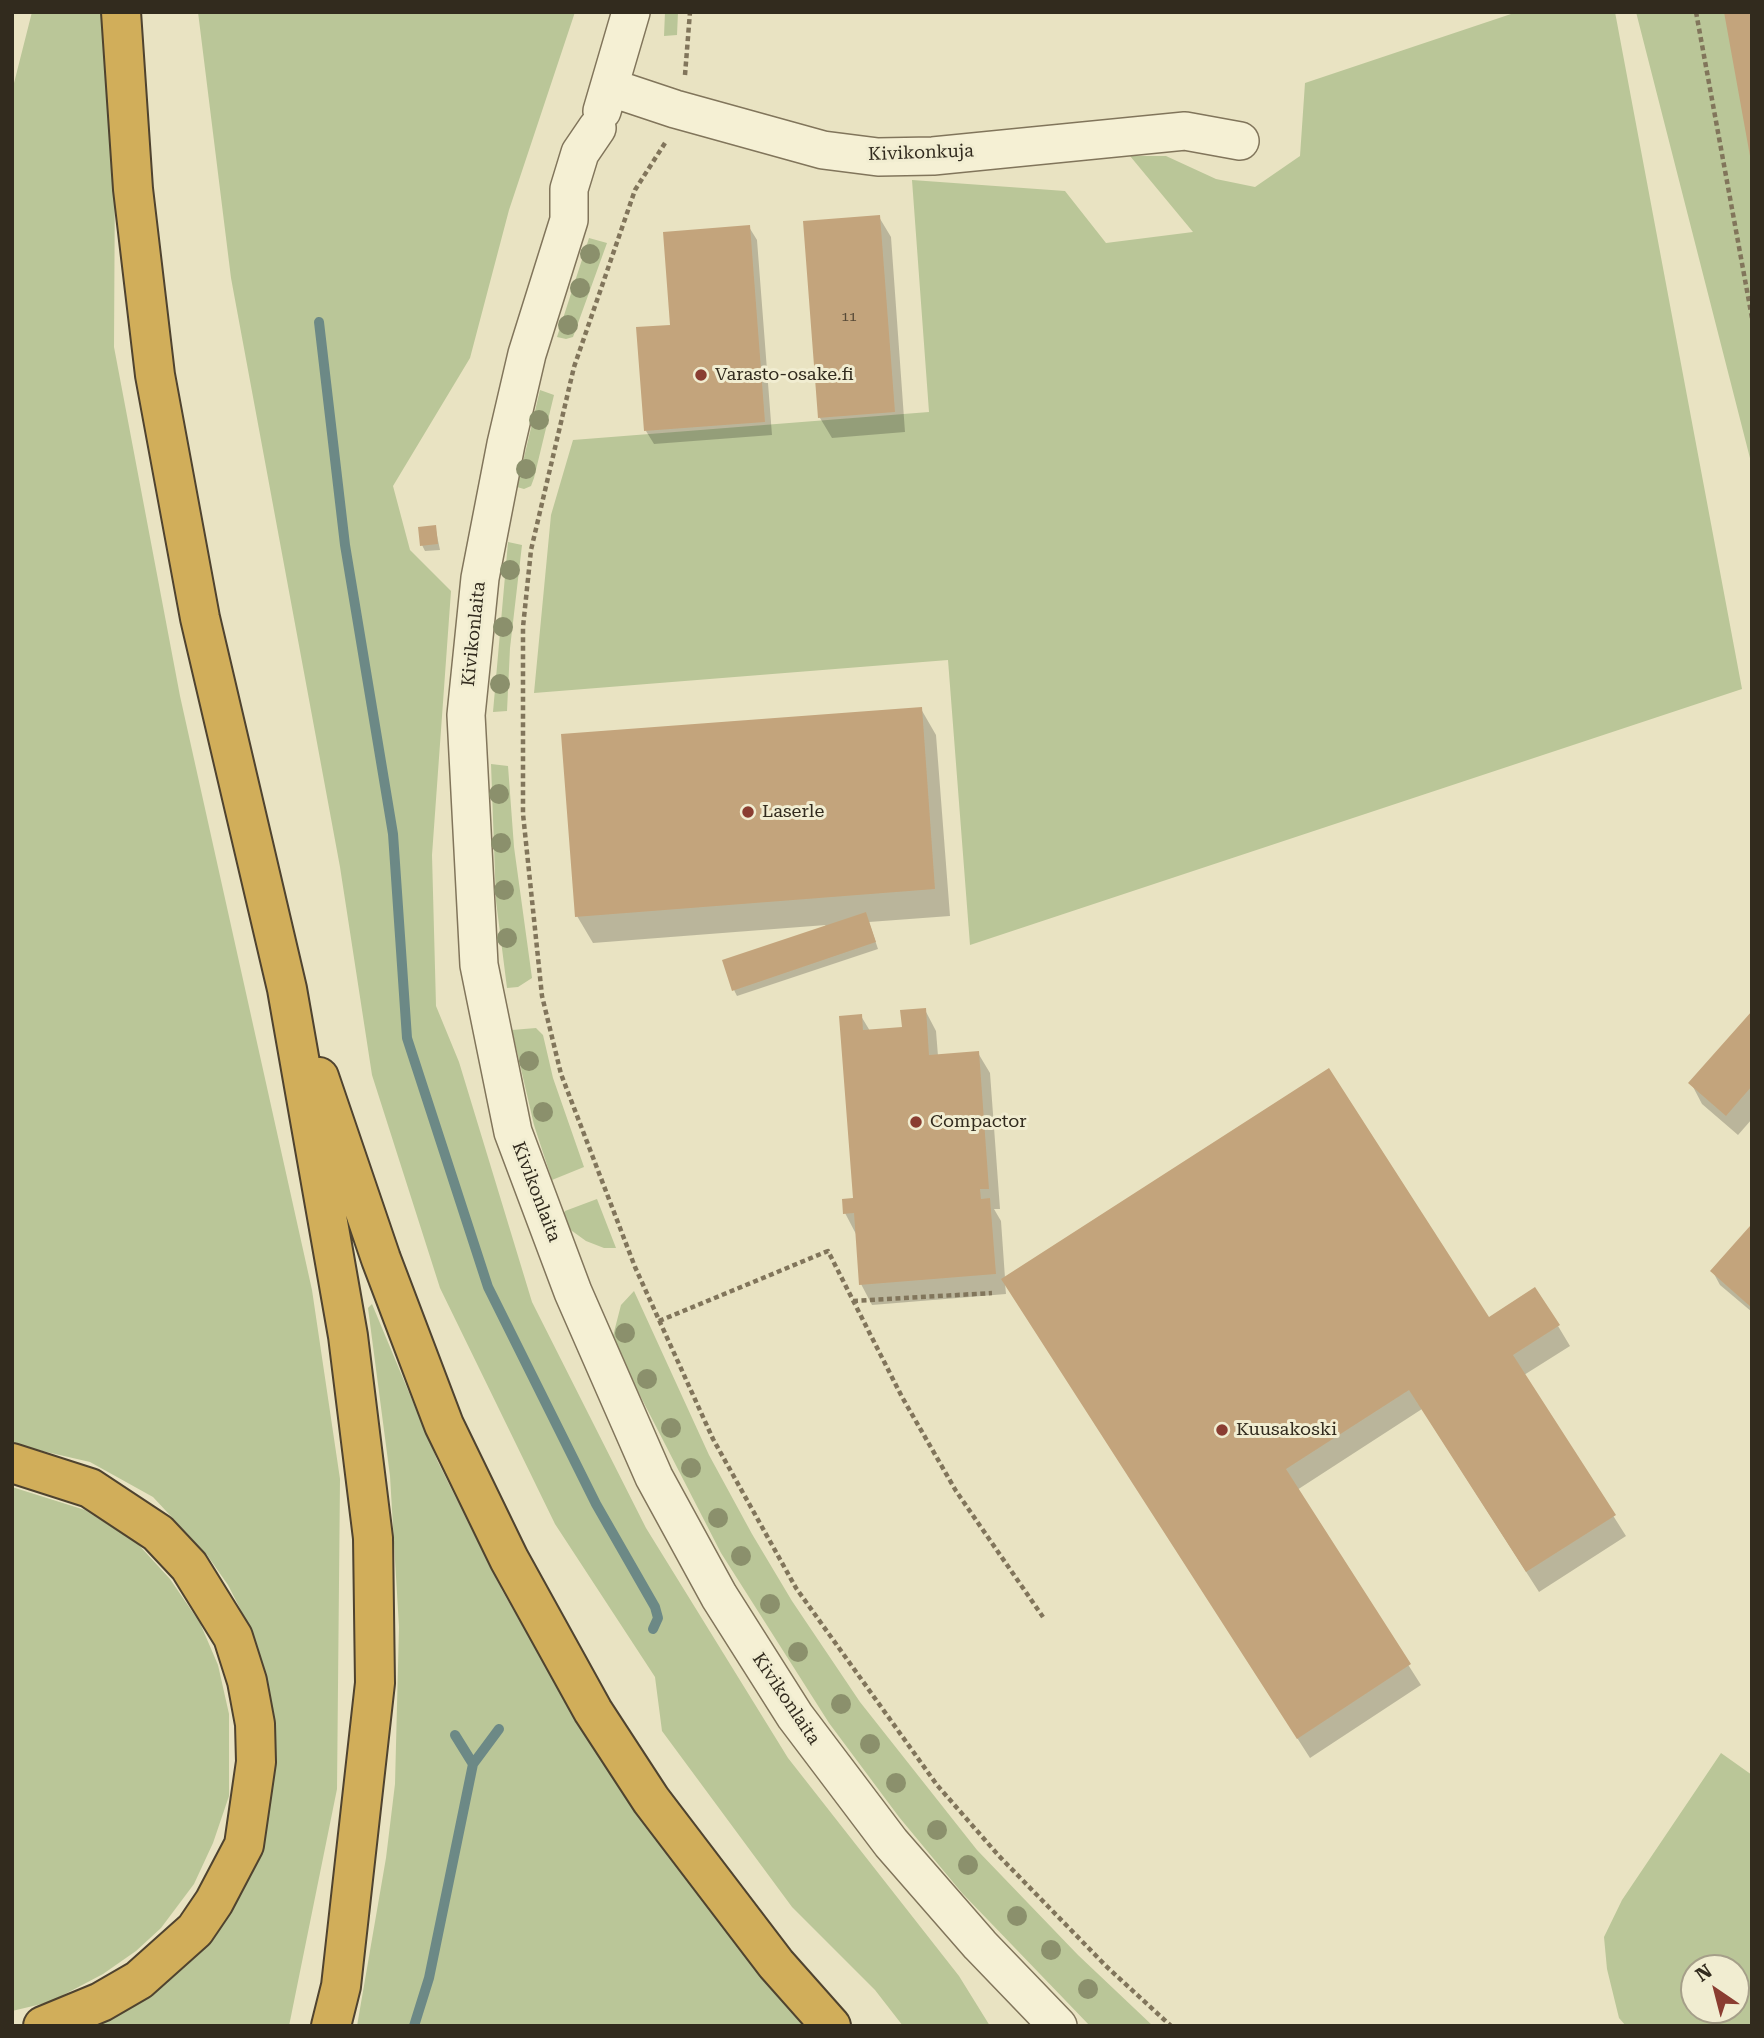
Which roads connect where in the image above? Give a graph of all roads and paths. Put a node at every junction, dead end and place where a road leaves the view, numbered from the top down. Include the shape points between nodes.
1 (121, 12) edge
2 (631, 12) edge
3 (690, 12) edge
4 (1696, 12) edge
5 (687, 67) dead end
6 (609, 87) junction
7 (1240, 141) dead end
8 (664, 145) dead end
9 (1752, 318) edge
10 (287, 989) junction
11 (992, 1293) dead end
12 (853, 1301) junction
13 (659, 1321) junction
14 (12, 1464) edge
15 (1043, 1617) dead end
16 (43, 2026) edge
17 (331, 2026) edge
18 (831, 2026) edge
19 (1058, 2026) edge
20 (1171, 2026) edge

1 - 10 highway via 133,189 155,375 200,618
2 - 6 street, Kivikonlaita
3 - 5 path
4 - 9 path
6 - 7 street, Kivikonkuja via 823,150 878,157 933,156 1185,131
6 - 19 street, Kivikonlaita via 597,128 580,153 569,189 569,220 527,354 506,444 480,578 466,715 479,965 513,1132 573,1292 654,1477 719,1596 795,1716 891,1843
8 - 13 path via 635,190 574,367 555,438 531,550 523,627 521,732 523,814 542,996 561,1073
10 - 17 highway via 348,1336 373,1538 375,1683 341,1986
10 - 18 highway via 444,1425 509,1559 593,1711 651,1800 776,1964
11 - 12 path
12 - 13 path via 828,1251
12 - 15 path via 956,1491
13 - 20 path via 713,1439 796,1588 879,1708 999,1856
14 - 16 highway via 90,1488 158,1533 189,1566 233,1637 255,1724 256,1762 244,1845 214,1902 194,1930 139,1980

